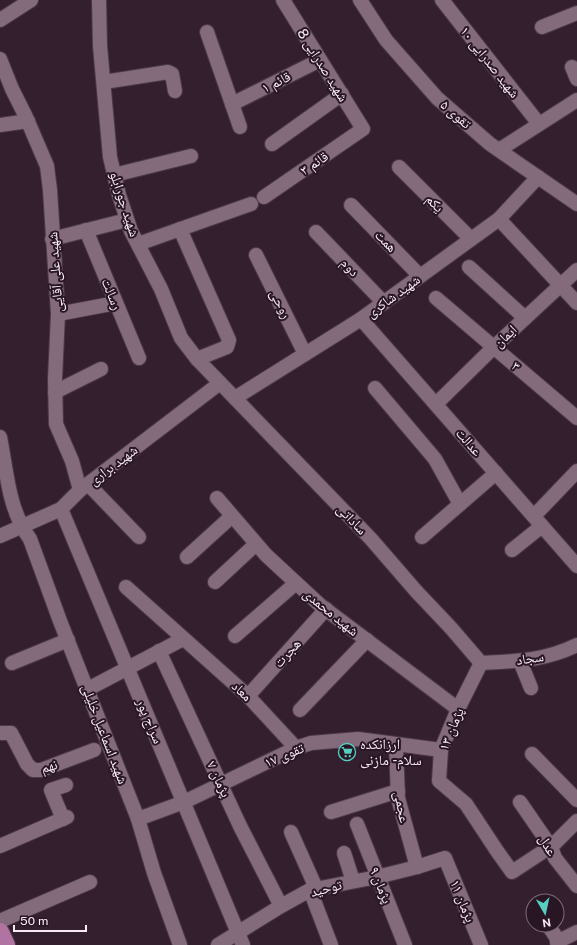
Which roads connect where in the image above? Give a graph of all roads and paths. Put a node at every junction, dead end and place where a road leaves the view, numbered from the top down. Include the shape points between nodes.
1 (31, 0) edge
2 (99, 0) edge
3 (283, 0) edge
4 (360, 0) edge
5 (442, 0) edge
6 (577, 13) edge
7 (0, 20) edge
8 (542, 26) dead end
9 (207, 32) dead end
10 (0, 59) edge
11 (320, 60) junction
12 (104, 82) junction
13 (175, 91) dead end
14 (342, 94) junction
15 (577, 100) edge
16 (232, 104) junction
17 (28, 121) junction
18 (539, 124) junction
19 (0, 125) edge
20 (240, 127) dead end
21 (363, 129) joint
22 (272, 144) dead end
23 (499, 150) junction
24 (191, 156) dead end
25 (399, 167) dead end
26 (114, 175) junction
27 (538, 177) junction
28 (264, 197) dead end
29 (251, 204) dead end
30 (577, 204) edge
31 (351, 205) dead end
32 (499, 219) junction
33 (127, 220) junction
34 (180, 229) junction
35 (86, 230) junction
36 (316, 232) dead end
37 (52, 239) junction
38 (471, 239) junction
39 (138, 244) junction
40 (256, 255) dead end
41 (469, 267) dead end
42 (577, 270) edge
43 (420, 276) junction
44 (561, 285) junction
45 (436, 298) dead end
46 (384, 302) junction
47 (116, 303) junction
48 (577, 303) edge
49 (58, 314) junction
50 (526, 318) junction
51 (361, 319) junction
52 (494, 347) junction
53 (305, 354) junction
54 (139, 358) dead end
55 (197, 359) junction
56 (102, 369) dead end
57 (220, 383) junction
58 (376, 388) dead end
59 (55, 392) junction
60 (235, 398) junction
61 (436, 404) junction
62 (577, 418) edge
63 (0, 437) edge
64 (577, 471) edge
65 (496, 472) junction
66 (84, 487) junction
67 (218, 498) dead end
68 (460, 504) junction
69 (61, 509) junction
70 (232, 516) junction
71 (538, 521) junction
72 (21, 528) junction
73 (0, 536) edge
74 (139, 537) dead end
75 (422, 537) dead end
76 (256, 544) junction
77 (512, 550) dead end
78 (187, 557) dead end
79 (576, 563) edge
80 (214, 582) dead end
81 (296, 583) junction
82 (126, 586) dead end
83 (326, 609) junction
84 (235, 636) dead end
85 (183, 639) junction
86 (68, 640) junction
87 (367, 640) junction
88 (577, 645) edge
89 (159, 651) junction
90 (520, 661) junction
91 (480, 662) junction
92 (12, 663) dead end
93 (128, 669) junction
94 (530, 688) dead end
95 (88, 689) junction
96 (248, 696) junction
97 (300, 710) dead end
98 (458, 710) junction
99 (0, 733) edge
100 (396, 745) junction
101 (296, 748) junction
102 (94, 750) dead end
103 (441, 750) junction
104 (532, 754) dead end
105 (222, 783) junction
106 (66, 785) dead end
107 (398, 791) junction
108 (577, 800) edge
109 (184, 802) junction
110 (520, 802) dead end
111 (331, 812) dead end
112 (138, 819) junction
113 (577, 821) edge
114 (357, 824) dead end
115 (291, 832) dead end
116 (0, 846) edge
117 (551, 847) junction
118 (344, 853) dead end
119 (445, 858) joint
120 (416, 867) junction
121 (377, 877) junction
122 (353, 881) junction
123 (90, 882) dead end
124 (577, 886) edge
125 (313, 889) junction
126 (281, 906) junction
127 (0, 921) edge
128 (0, 932) edge
129 (577, 932) edge
130 (552, 933) edge
131 (241, 939) edge
132 (558, 943) edge
133 (6, 945) edge
134 (180, 945) edge
135 (218, 945) edge
136 (332, 945) edge
137 (405, 945) edge
138 (481, 945) edge

1 - 7 street
2 - 12 street, شهید جورابلو
3 - 11 street, شهید صدرایی 8
4 - 23 street, تقوی ۵ via 386,40 437,98
5 - 18 street, شهید صدرایی ۱۰
6 - 8 street
9 - 16 street
10 - 17 street, شهید علی آقایی
11 - 14 street, شهید صدرایی 8
11 - 16 street, قائم ۱
12 - 13 street via 168,72 172,74
12 - 26 street, شهید جورابلو via 110,157
14 - 21 street, شهید صدرایی 8
14 - 22 street
15 - 18 street
16 - 20 street
17 - 19 street
17 - 37 street, شهید علی آقایی via 47,166
18 - 23 street
21 - 28 street, قائم ۳
23 - 27 street, تقوی ۵
24 - 26 street
25 - 38 street, یکم
26 - 33 street, شهید جورابلو
27 - 30 street, تقوی ۵
27 - 32 street, شهید شاکری
29 - 34 street
31 - 43 street, همت
32 - 38 street, شهید شاکری
32 - 44 street
33 - 35 street
33 - 39 street, شهید جورابلو
34 - 39 street
34 - 55 street via 229,340 227,347
35 - 37 street
35 - 47 street, رسالت
36 - 46 street, دوم
37 - 49 street, شهید علی آقایی
38 - 43 street, شهید شاکری
39 - 55 street, شهید جورابلو via 161,289 181,338
40 - 53 street, روحی
41 - 50 street
42 - 44 street, ایمان
43 - 46 street, شهید شاکری
44 - 48 street
44 - 50 street, ایمان
45 - 52 street, ۳
46 - 51 street, شهید شاکری
47 - 49 street
47 - 54 street, رسالت
49 - 59 street, شهید علی آقایی
50 - 52 street, ایمان
51 - 53 street, شهید شاکری
51 - 61 street, عدالت
52 - 61 street, ایمان
52 - 62 street, ۳
53 - 60 street, شهید شاکری
55 - 57 street, شهید جورابلو
56 - 59 street
57 - 60 street, ساداتی
57 - 66 street, شهید براری
58 - 68 street via 435,459
59 - 66 street, شهید علی آقایی via 56,424
60 - 91 street, ساداتی via 371,539
61 - 65 street, عدالت
63 - 72 street, شهید اسماعیل خلیلی via 9,491
64 - 71 street
65 - 68 street
65 - 71 street, عدالت
66 - 69 street, شهید براری
66 - 74 street
67 - 70 street, شهید محمدی
68 - 75 street
69 - 72 street, شهید براری
69 - 93 street, سراج پور
70 - 76 street, شهید محمدی
70 - 78 street
71 - 77 street
71 - 79 street, عدالت
72 - 73 street, شهید براری
72 - 86 street, شهید اسماعیل خلیلی via 30,539
76 - 80 street
76 - 81 street, شهید محمدی
81 - 83 street, شهید محمدی
81 - 84 street
82 - 85 street, معاد
83 - 87 street, شهید محمدی
83 - 96 street, هجرت
85 - 89 street
85 - 96 street, معاد
86 - 92 street
86 - 95 street, شهید اسماعیل خلیلی
87 - 97 street
87 - 98 street, شهید محمدی
88 - 90 street, سجاد via 542,658
89 - 93 street
89 - 105 street, پژمان ۷
90 - 91 street, سجاد
90 - 94 street
91 - 98 street, پژمان ۱۳
93 - 95 street
93 - 109 street, سراج پور
95 - 112 street, شهید اسماعیل خلیلی
96 - 101 street, معاد
98 - 103 street, پژمان ۱۳
99 - 102 street, نهم via 11,733 27,764 33,770 41,770
100 - 101 street, تقوی ۱۷ via 358,739 310,743
100 - 103 street, تقوی ۱۷
100 - 107 street, عجمی
101 - 105 street, تقوی ۱۷
103 - 117 street, پژمان ۱۳ via 439,781 466,804 512,872
104 - 108 street
105 - 109 street, تقوی ۱۷
105 - 126 street, پژمان ۷ via 240,826
106 - 116 street via 51,790 65,818
107 - 111 street
107 - 120 street, عجمی
109 - 112 street, تقوی ۱۷
109 - 131 street, سراج پور
110 - 117 street, عدل
112 - 134 street, شهید اسماعیل خلیلی
113 - 117 street
114 - 121 street, پژمان ۹
115 - 125 street
117 - 124 street, عدل via 555,858
118 - 122 street
119 - 120 street, توحید
119 - 138 street, پژمان ۱۱
120 - 121 street, توحید
121 - 122 street, توحید
121 - 137 street, پژمان ۹
122 - 125 street, توحید
123 - 127 street
125 - 126 street, توحید
125 - 136 street
126 - 131 street, توحید
128 - 133 main road
129 - 132 street
130 - 132 street
131 - 135 street, توحید

